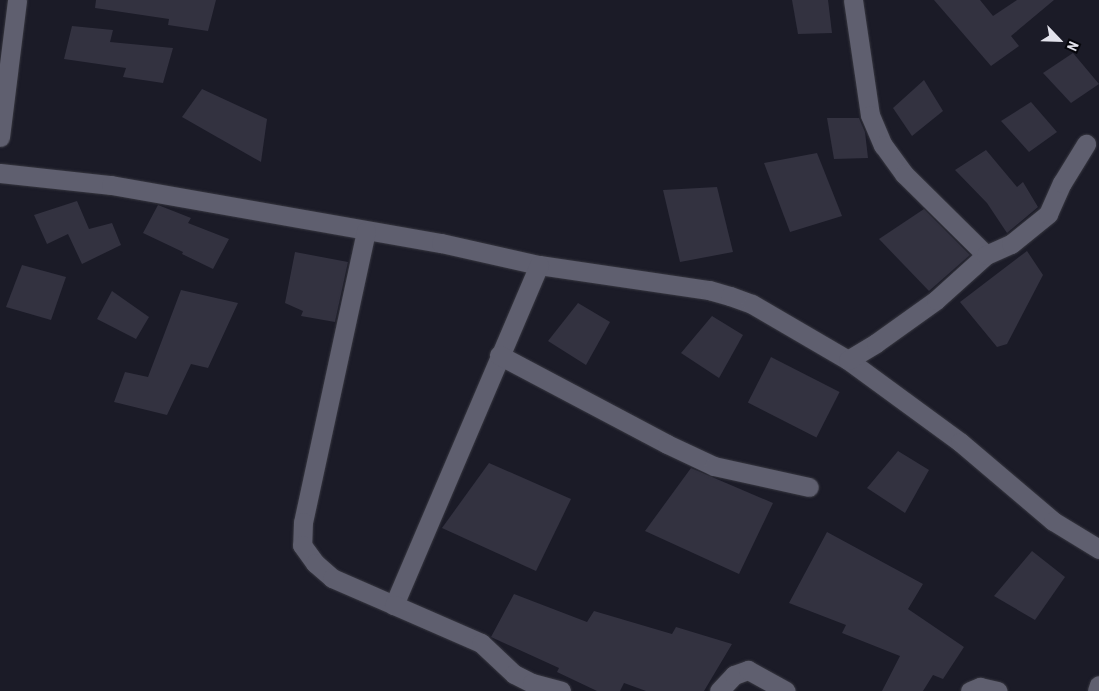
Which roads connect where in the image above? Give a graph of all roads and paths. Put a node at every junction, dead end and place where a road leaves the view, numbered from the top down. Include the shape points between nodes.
1 (17, 0) edge
2 (853, 0) edge
3 (0, 137) edge
4 (1086, 144) dead end
5 (0, 173) edge
6 (366, 231) junction
7 (986, 255) junction
8 (539, 265) junction
9 (499, 355) junction
10 (848, 360) junction
11 (808, 487) dead end
12 (1099, 549) edge
13 (394, 605) junction
14 (1099, 685) edge
15 (561, 691) edge
16 (719, 691) edge
17 (786, 691) edge
18 (970, 691) edge
19 (998, 691) edge
20 (1096, 691) edge

1 - 3 street
2 - 7 street via 870,115 883,145 904,174
4 - 7 street via 1062,182 1048,214 1011,244
5 - 6 street via 110,185
6 - 8 street via 441,243
6 - 13 street via 303,522 302,544 315,563 332,578
7 - 10 street via 936,300
8 - 9 street
8 - 10 street via 730,296 752,304
9 - 11 street via 714,466
9 - 13 street
10 - 12 street via 960,442 1053,521
13 - 15 street via 481,643 514,674 532,684
14 - 20 street
16 - 17 street via 734,675 748,670
18 - 19 street via 980,687

